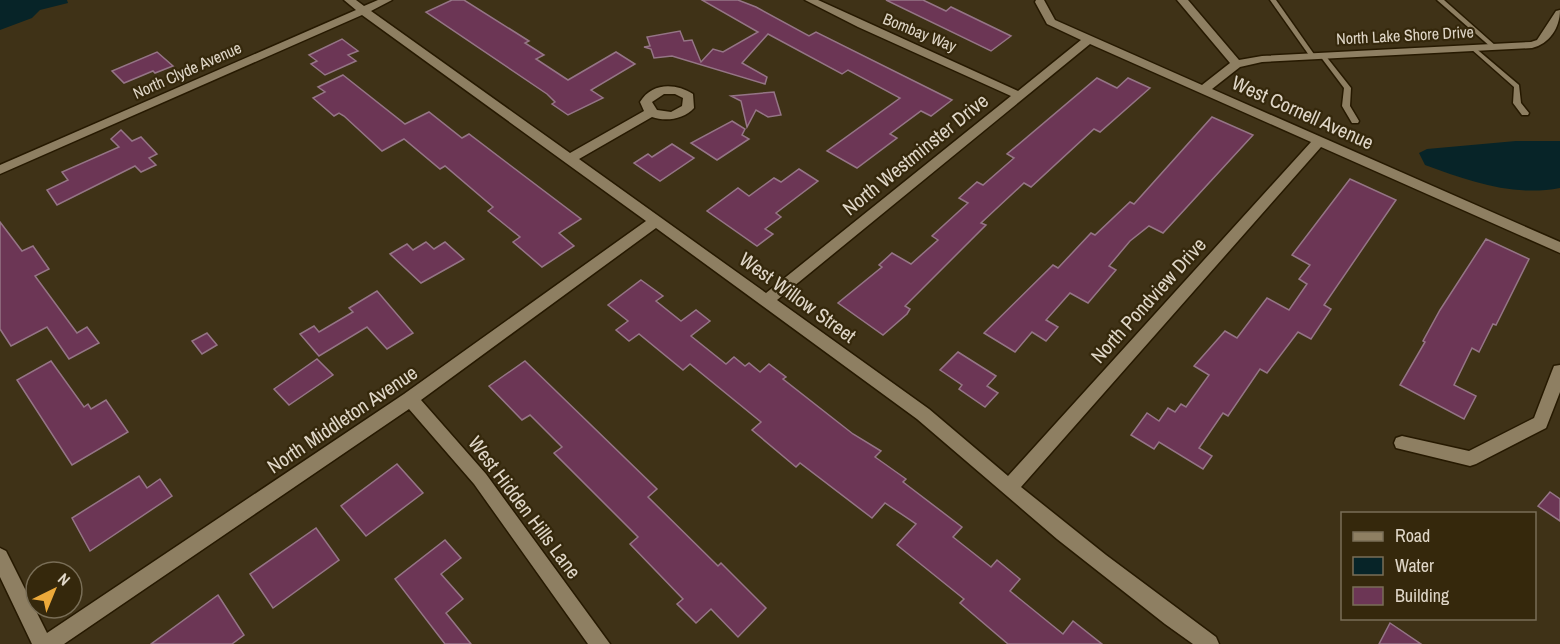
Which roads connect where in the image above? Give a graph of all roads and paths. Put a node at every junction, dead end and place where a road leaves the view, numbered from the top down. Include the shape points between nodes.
1 (349, 0) edge
2 (387, 0) edge
3 (810, 0) edge
4 (1182, 0) edge
5 (1272, 0) edge
6 (1440, 0) edge
7 (1040, 2) dead end
8 (363, 10) junction
9 (1560, 13) edge
10 (1089, 39) junction
11 (1494, 47) junction
12 (1473, 48) junction
13 (1318, 56) junction
14 (1236, 64) junction
15 (1204, 89) junction
16 (1017, 95) junction
17 (651, 112) dead end
18 (1525, 113) dead end
19 (1355, 122) dead end
20 (1319, 141) junction
21 (570, 159) junction
22 (0, 170) edge
23 (656, 221) junction
24 (1560, 248) edge
25 (767, 300) junction
26 (1560, 371) edge
27 (410, 399) junction
28 (1402, 443) dead end
29 (1009, 488) junction
30 (0, 557) edge
31 (45, 644) edge
32 (600, 644) edge
33 (1209, 644) edge

1 - 8 street, West Willow Street
2 - 8 street, North Clyde Avenue
3 - 16 street, Bombay Way
4 - 14 street
5 - 13 lane
6 - 11 lane
7 - 10 street, West Cornell Avenue via 1051,22
8 - 21 street, West Willow Street
8 - 22 street, North Clyde Avenue
9 - 11 street, North Lake Shore Drive via 1540,42
10 - 15 street, West Cornell Avenue
10 - 16 street, North Westminster Drive
11 - 12 street, North Lake Shore Drive
12 - 13 street, North Lake Shore Drive
12 - 18 lane via 1517,86 1517,103
13 - 14 street, North Lake Shore Drive
13 - 19 lane via 1348,88 1346,106
14 - 15 street, North Lake Shore Drive
15 - 20 street, West Cornell Avenue
16 - 25 street, North Westminster Drive
17 - 21 street
20 - 24 street, West Cornell Avenue
20 - 29 street, North Pondview Drive
21 - 23 street, West Willow Street
23 - 25 street, West Willow Street
23 - 27 street, North Middleton Avenue
25 - 29 street, West Willow Street via 924,414
26 - 28 street via 1540,423 1470,459
27 - 31 street, North Middleton Avenue
27 - 32 street, West Hidden Hills Lane via 480,479
29 - 33 street, West Willow Street via 1157,608
30 - 31 street

